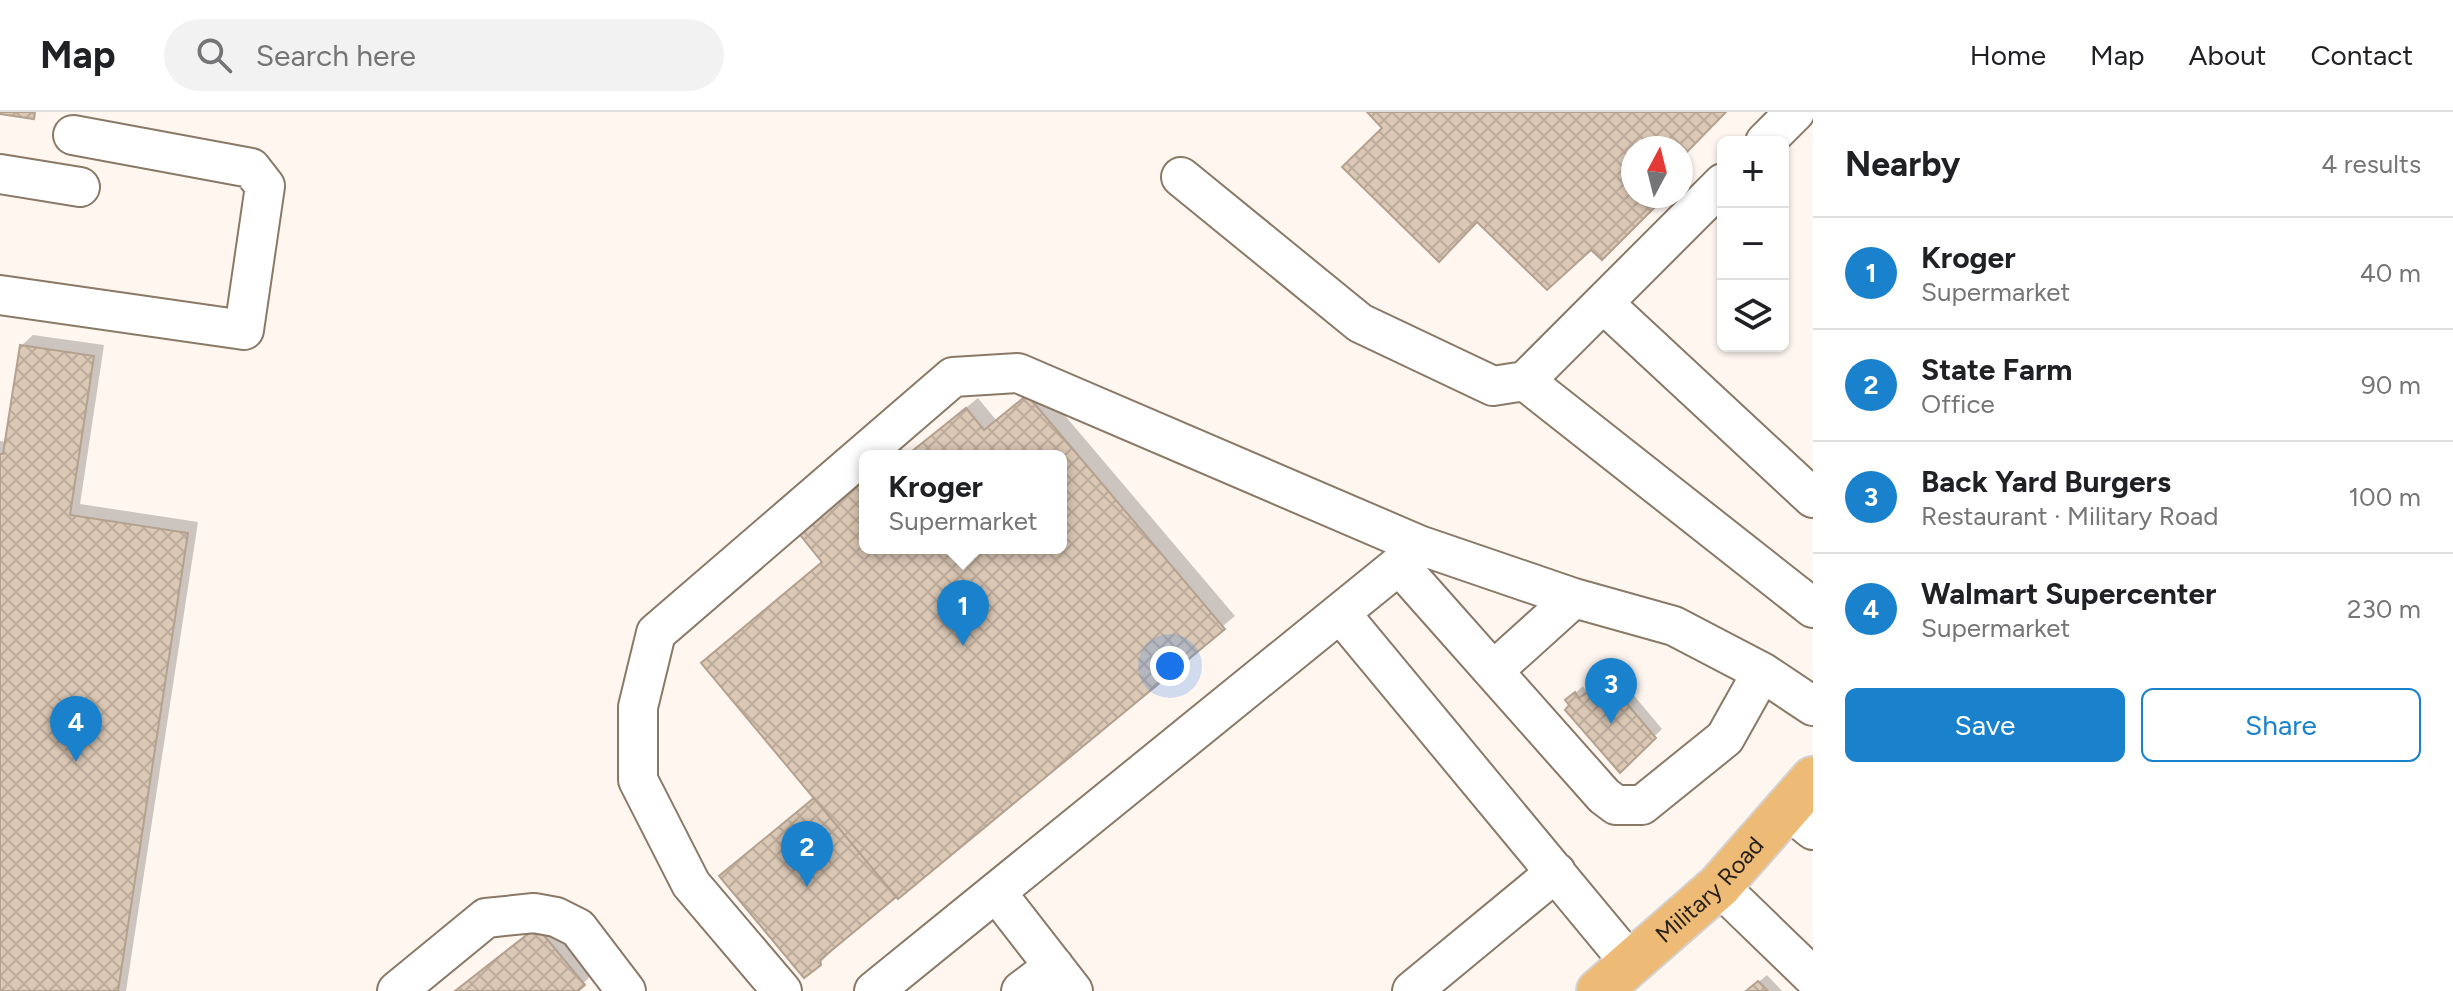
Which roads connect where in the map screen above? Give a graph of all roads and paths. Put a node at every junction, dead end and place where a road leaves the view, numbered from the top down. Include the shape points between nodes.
1 (1795, 112) edge
2 (75, 124) edge
3 (1771, 136) edge
4 (0, 174) edge
5 (1181, 177) dead end
6 (1717, 189) edge
7 (0, 295) edge
8 (1603, 303) junction
9 (1525, 381) junction
10 (868, 450) edge
11 (859, 458) edge
12 (1813, 498) edge
13 (1409, 555) junction
14 (1574, 598) junction
15 (1813, 608) edge
16 (1340, 613) junction
17 (1499, 666) junction
18 (1762, 672) junction
19 (1813, 706) edge
20 (1804, 806) edge
21 (1556, 872) junction
22 (1719, 886) junction
23 (996, 892) junction
24 (1772, 937) junction
25 (1813, 954) edge
26 (1615, 977) edge
27 (1813, 977) edge
28 (1064, 978) edge
29 (397, 991) edge
30 (626, 991) edge
31 (782, 991) edge
32 (874, 991) edge
33 (1021, 991) edge
34 (1412, 991) edge

1 - 3 lane
2 - 4 lane via 73,186
2 - 7 lane via 251,168 265,186 244,330
5 - 9 lane via 1360,323 1493,386
6 - 8 lane
8 - 9 lane
8 - 12 lane
9 - 15 lane
10 - 13 lane via 953,377 1018,373
11 - 31 lane via 656,633 638,707 638,780 691,884
13 - 14 lane
13 - 16 lane
13 - 17 lane
14 - 17 lane
14 - 18 lane via 1674,626
16 - 21 lane
16 - 23 lane
17 - 18 lane via 1616,805 1642,805 1725,738
18 - 19 lane
20 - 22 main road, Military Road
21 - 26 lane
21 - 34 lane
22 - 24 lane
22 - 26 main road, Military Road
23 - 28 lane
23 - 32 lane
24 - 25 lane
24 - 27 lane
28 - 33 lane
29 - 30 lane via 486,918 534,913 578,928

